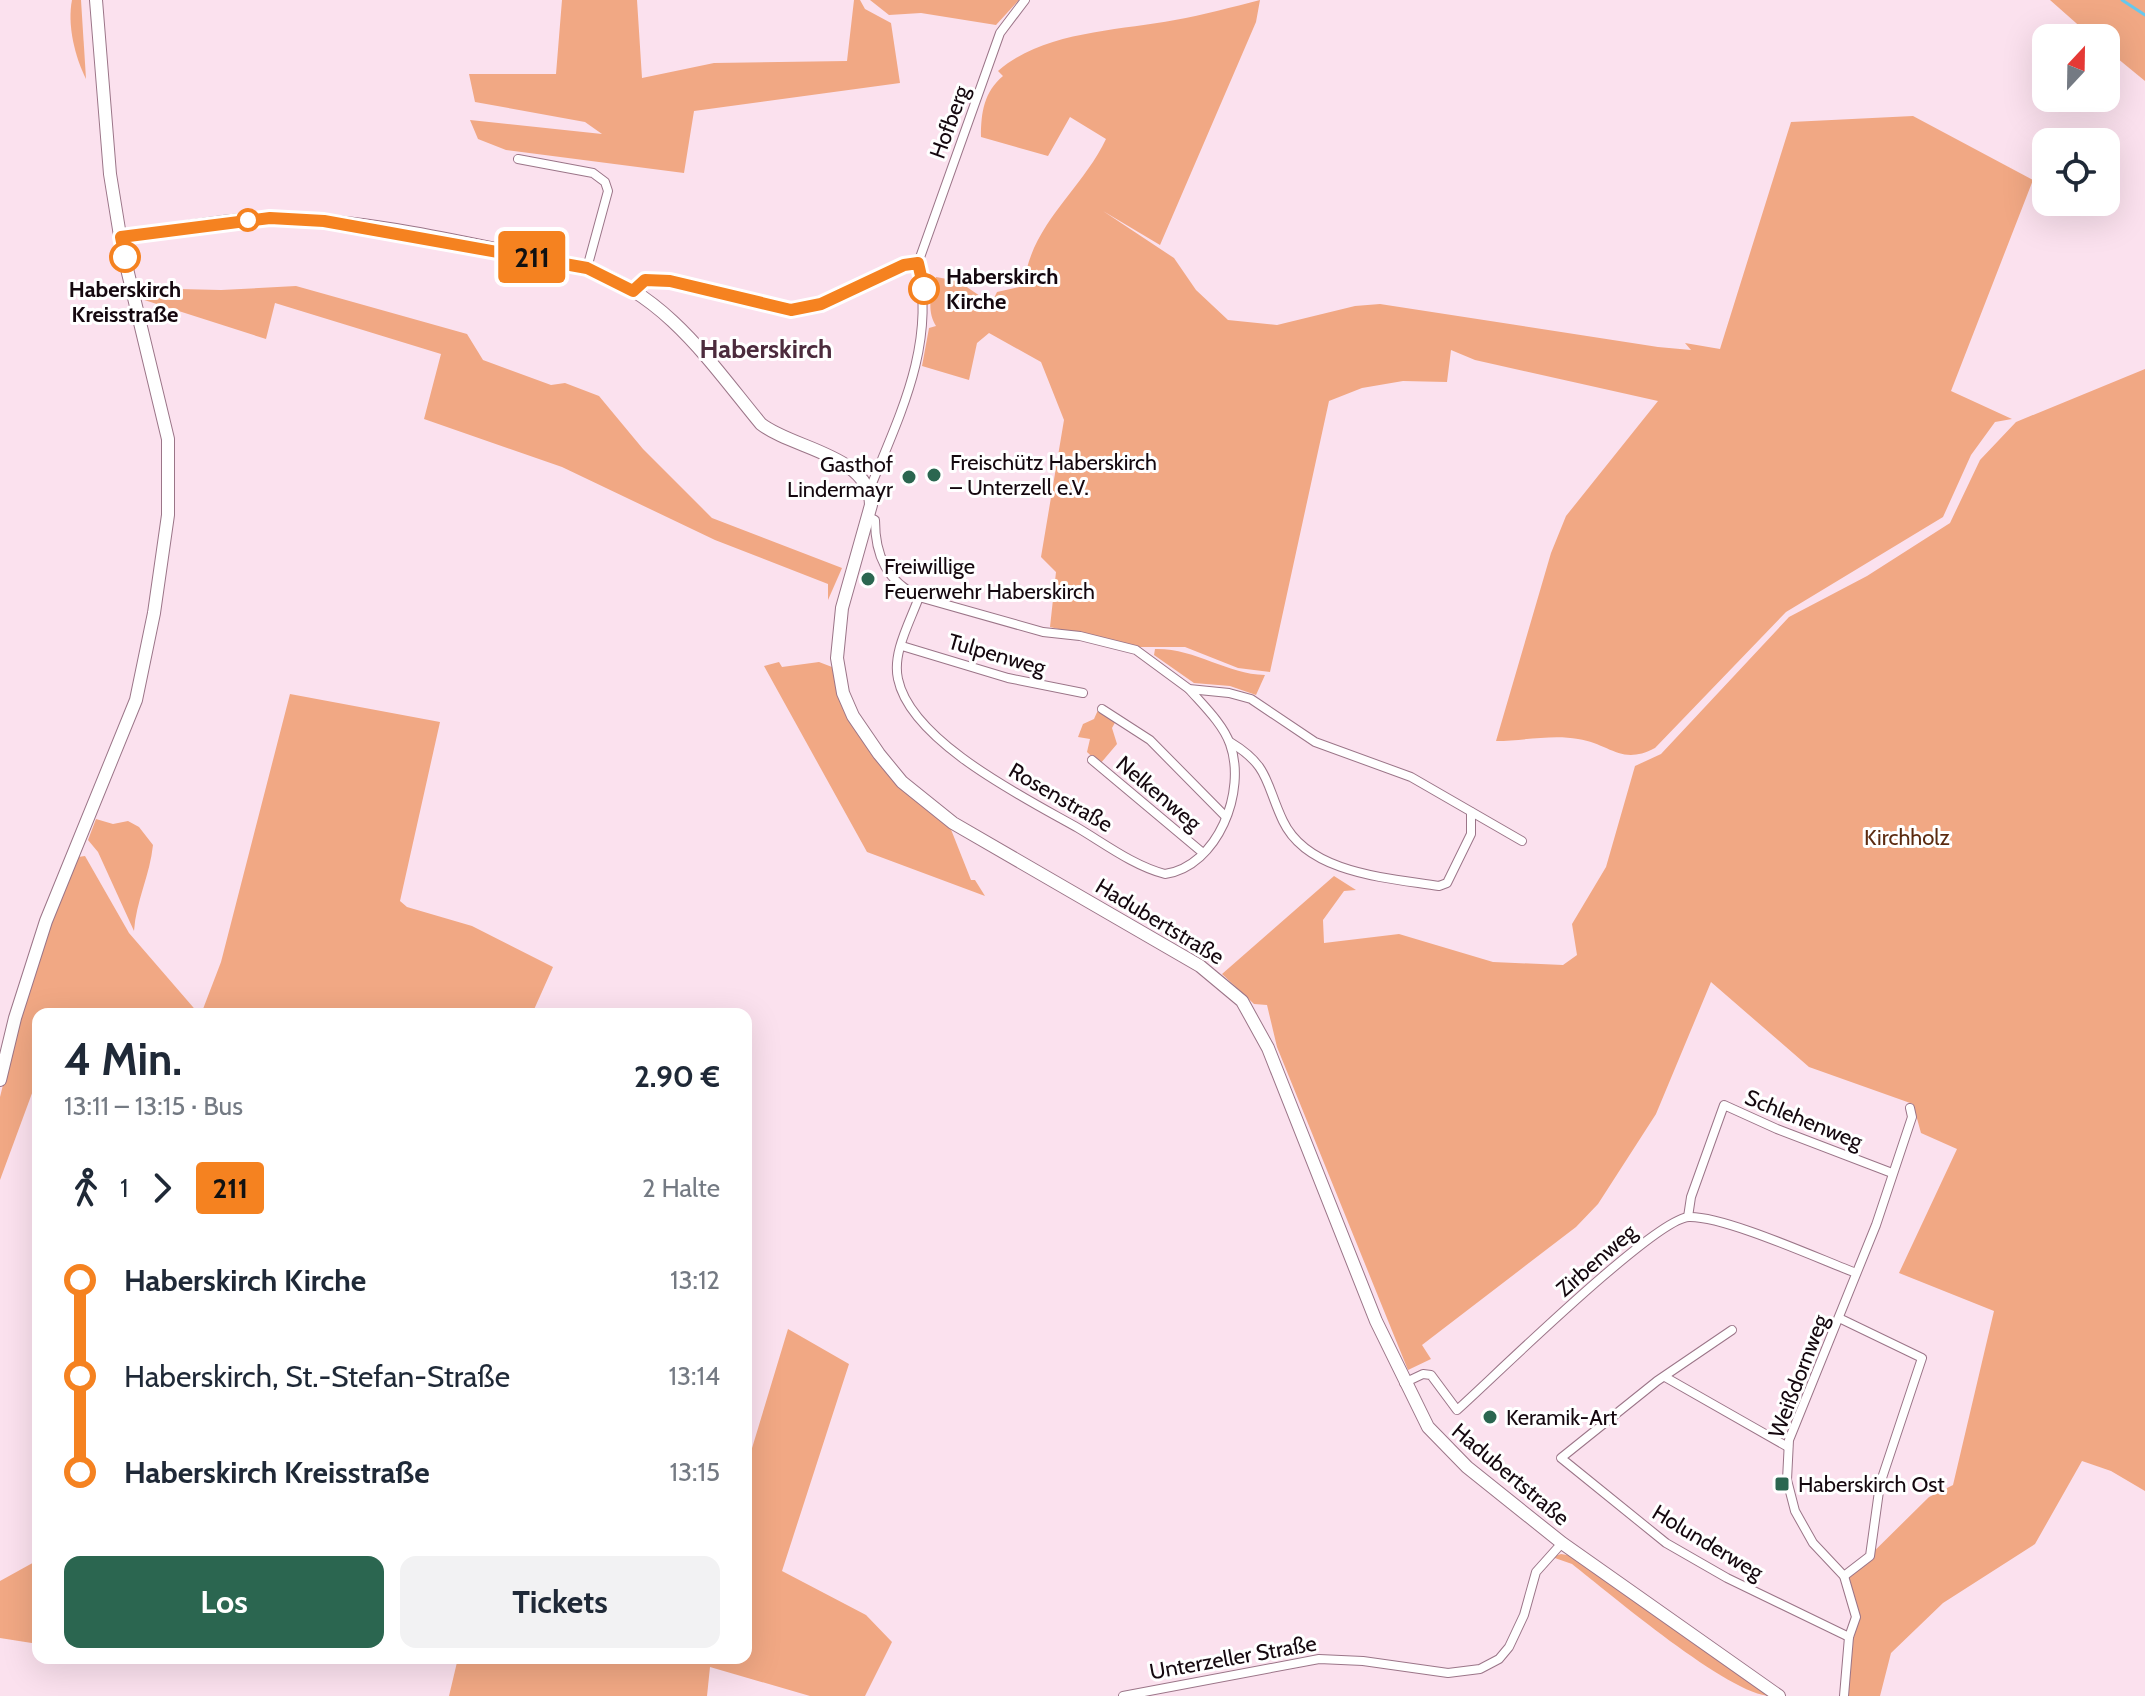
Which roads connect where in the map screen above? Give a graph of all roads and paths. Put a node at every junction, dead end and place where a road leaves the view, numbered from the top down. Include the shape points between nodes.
1 (96, 0) edge
2 (1025, 0) edge
3 (518, 159) dead end
4 (121, 237) junction
5 (918, 263) junction
6 (587, 268) junction
7 (633, 291) junction
8 (869, 491) junction
9 (869, 517) junction
10 (919, 597) junction
11 (902, 646) junction
12 (1189, 689) junction
13 (1083, 693) dead end
14 (1102, 709) dead end
15 (1230, 742) junction
16 (1092, 760) dead end
17 (1471, 812) junction
18 (1226, 817) junction
19 (1522, 841) dead end
20 (1203, 853) junction
21 (0, 1080) edge
22 (1910, 1108) dead end
23 (1892, 1173) junction
24 (1688, 1217) junction
25 (1856, 1273) junction
26 (1839, 1318) junction
27 (1732, 1330) dead end
28 (1665, 1377) junction
29 (1404, 1383) junction
30 (1788, 1447) junction
31 (1562, 1543) junction
32 (1844, 1576) junction
33 (1849, 1637) junction
34 (1123, 1696) edge
35 (1779, 1696) edge
36 (1844, 1696) edge

1 - 4 street via 102,101
2 - 5 street, Hofberg via 1000,33
3 - 6 street via 593,173 605,182 608,191
4 - 6 street via 248,220 298,219
4 - 21 street via 168,439 169,504 160,571 136,700 46,921
5 - 7 street via 821,304 791,310 670,281 645,280
5 - 8 street via 924,326 916,371
6 - 7 street
7 - 8 street via 684,329 761,424 794,444 832,455
8 - 9 street, Hadubertstraße
9 - 10 street via 875,520 881,562 900,588
9 - 29 street, Hadubertstraße via 838,631 839,671 853,716 902,782 953,823 1200,966 1242,1001 1268,1048
10 - 11 street, Rosenstraße
10 - 12 street via 1043,632 1128,647
11 - 13 street, Tulpenweg via 1008,678
11 - 20 street, Rosenstraße via 898,678 918,714 937,736 1006,788 1159,872 1175,872
12 - 15 street
12 - 17 street via 1251,699 1315,742 1411,777
14 - 18 street via 1150,740
15 - 17 street via 1252,755 1267,776 1288,830 1342,869 1439,886 1447,883 1471,834
15 - 18 street, Rosenstraße via 1235,787
16 - 20 street, Nelkenweg
17 - 19 street
18 - 20 street, Rosenstraße
22 - 23 street, Weißdornweg via 1912,1117
23 - 24 street, Schlehenweg via 1724,1105
23 - 25 street, Weißdornweg
24 - 25 street via 1713,1221
24 - 29 street, Zirbenweg via 1666,1225 1631,1253 1457,1410 1431,1375
25 - 26 street, Weißdornweg
26 - 30 street, Weißdornweg
26 - 32 street via 1922,1358 1880,1484 1870,1556
27 - 28 street
28 - 30 street
28 - 33 street, Holunderweg via 1561,1458 1666,1543
29 - 31 street, Hadubertstraße via 1445,1447
30 - 32 street, Weißdornweg via 1787,1480 1795,1511 1813,1543
31 - 34 street, Unterzeller Straße via 1536,1572 1509,1647 1480,1669 1448,1673 1319,1659
31 - 35 street, Hadubertstraße
32 - 33 street, Weißdornweg via 1856,1617
33 - 36 street, Weißdornweg

